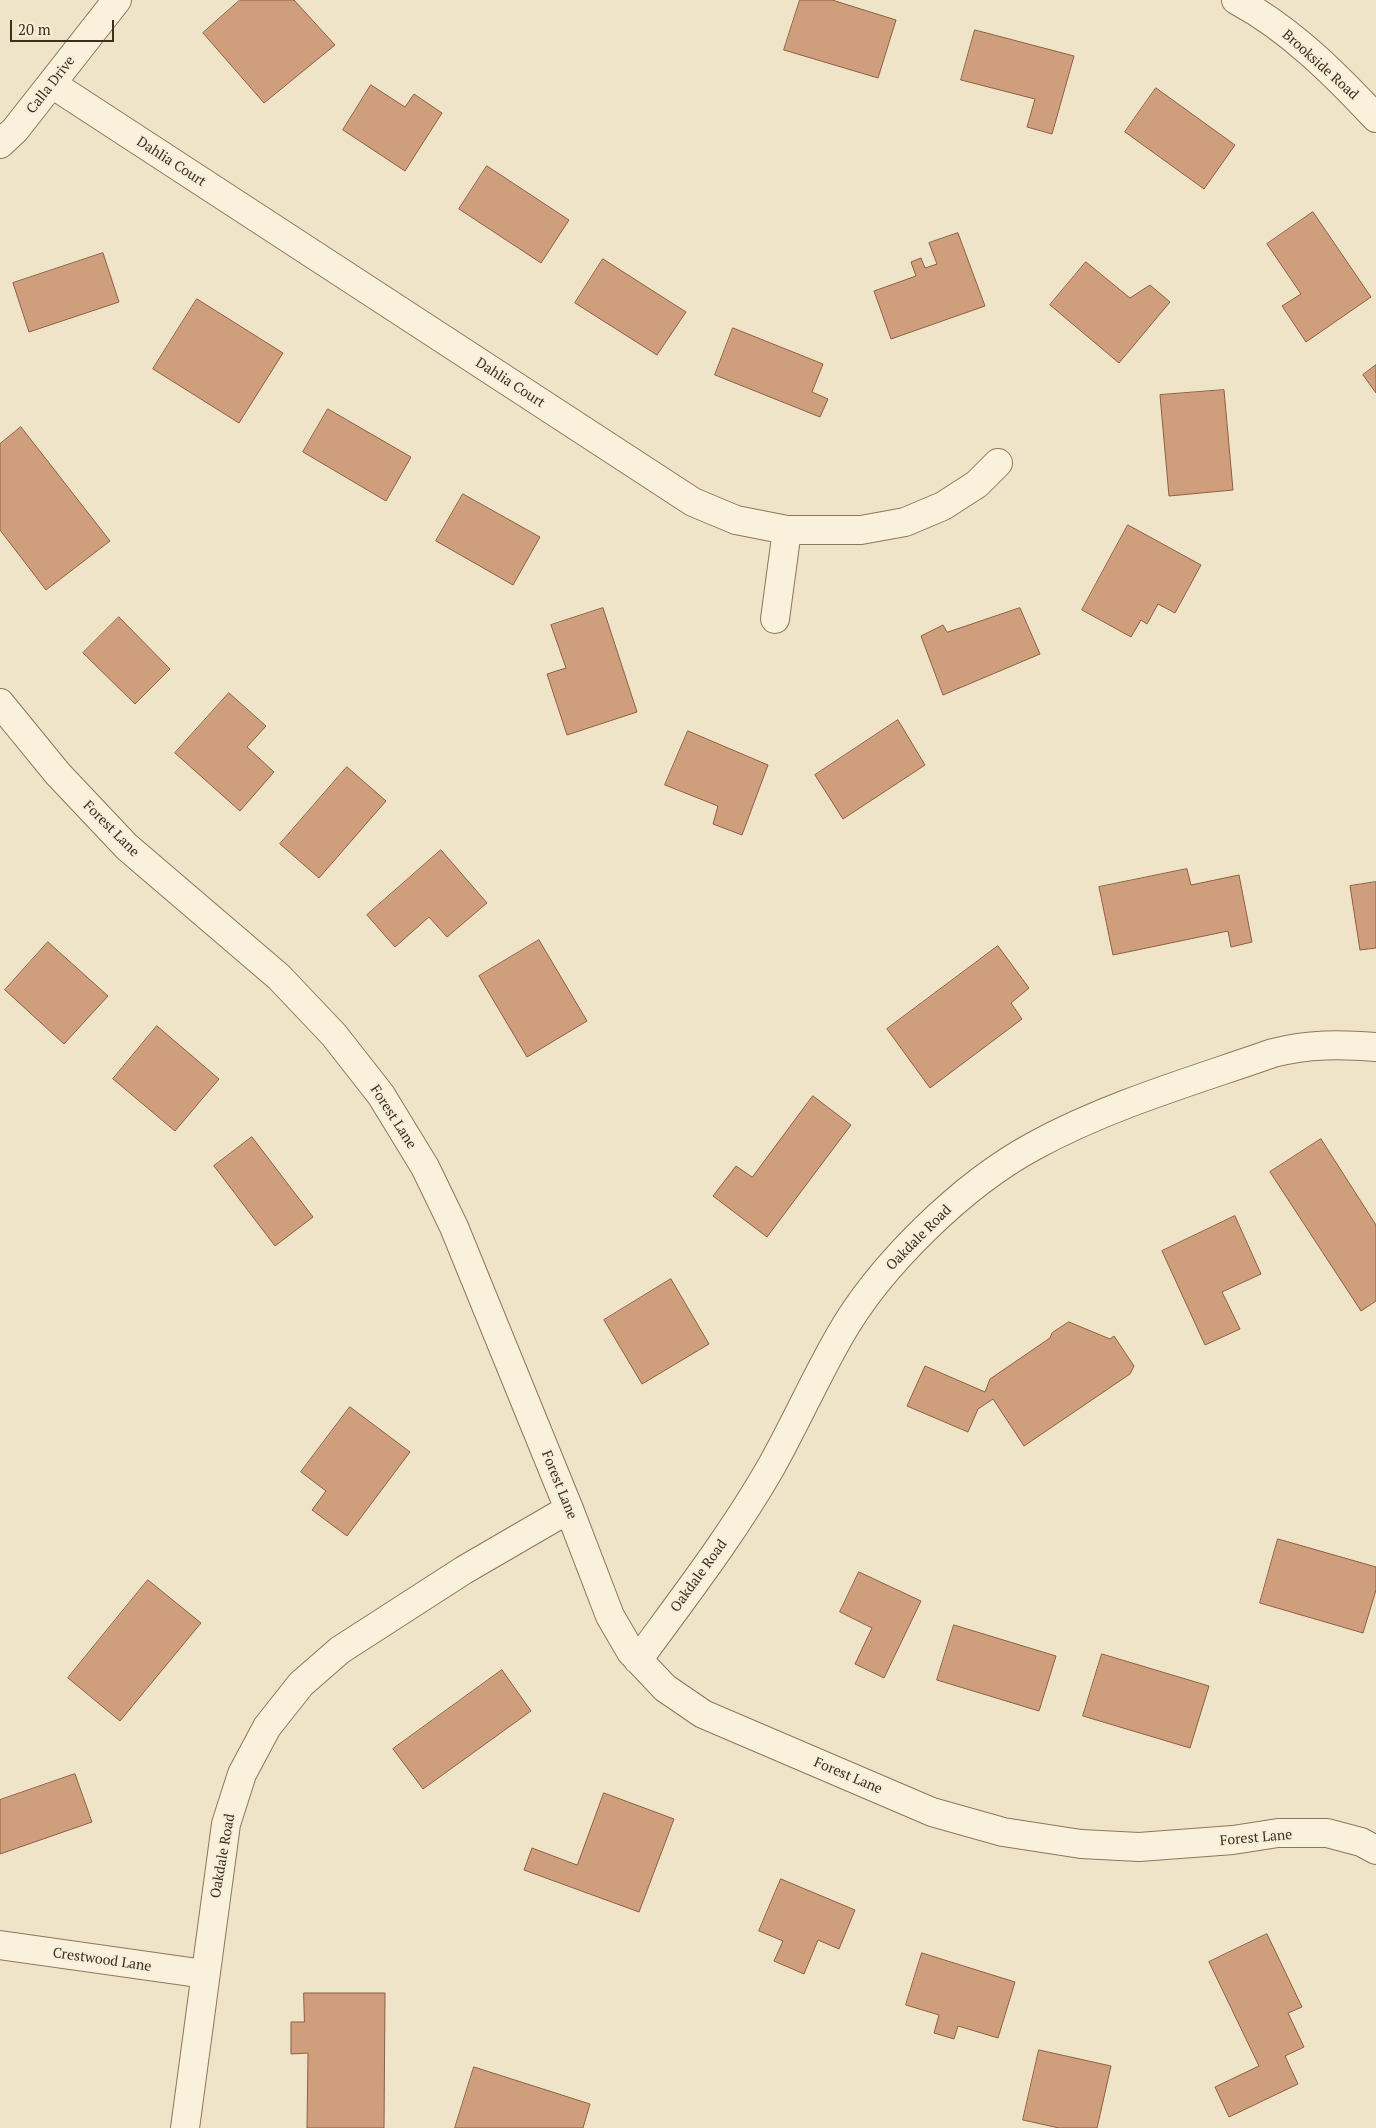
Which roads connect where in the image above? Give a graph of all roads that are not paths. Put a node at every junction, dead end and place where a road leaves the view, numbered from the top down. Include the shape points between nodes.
1 (117, 0) edge
2 (1236, 0) edge
3 (52, 84) junction
4 (1376, 118) edge
5 (0, 144) edge
6 (998, 463) dead end
7 (786, 530) junction
8 (775, 619) dead end
9 (0, 703) edge
10 (1376, 1047) edge
11 (569, 1509) junction
12 (638, 1660) junction
13 (1376, 1850) edge
14 (0, 1945) edge
15 (205, 1974) junction
16 (185, 2128) edge

1 - 3 street, Calla Drive
2 - 4 street, Brookside Road via 1303,46
3 - 5 street, Calla Drive via 16,130
3 - 7 street, Dahlia Court via 693,502 736,520
6 - 7 street, Dahlia Court via 976,484 943,506 905,522 861,530
7 - 8 street
9 - 11 street, Forest Lane via 58,774 127,847 279,977 334,1035 381,1095 425,1167 454,1227
10 - 12 street, Oakdale Road via 1335,1043 1273,1052 1093,1117 1032,1147 971,1188 923,1231 877,1281 840,1335 771,1467 727,1537
11 - 12 street, Forest Lane via 610,1616
11 - 15 street, Oakdale Road via 464,1570 340,1650 301,1684 267,1727 242,1774 226,1824
12 - 13 street, Forest Lane via 665,1688 703,1714 932,1812 1003,1832 1081,1844 1139,1847 1278,1834 1327,1833 1361,1842
14 - 15 street, Crestwood Lane
15 - 16 street, Oakdale Road

